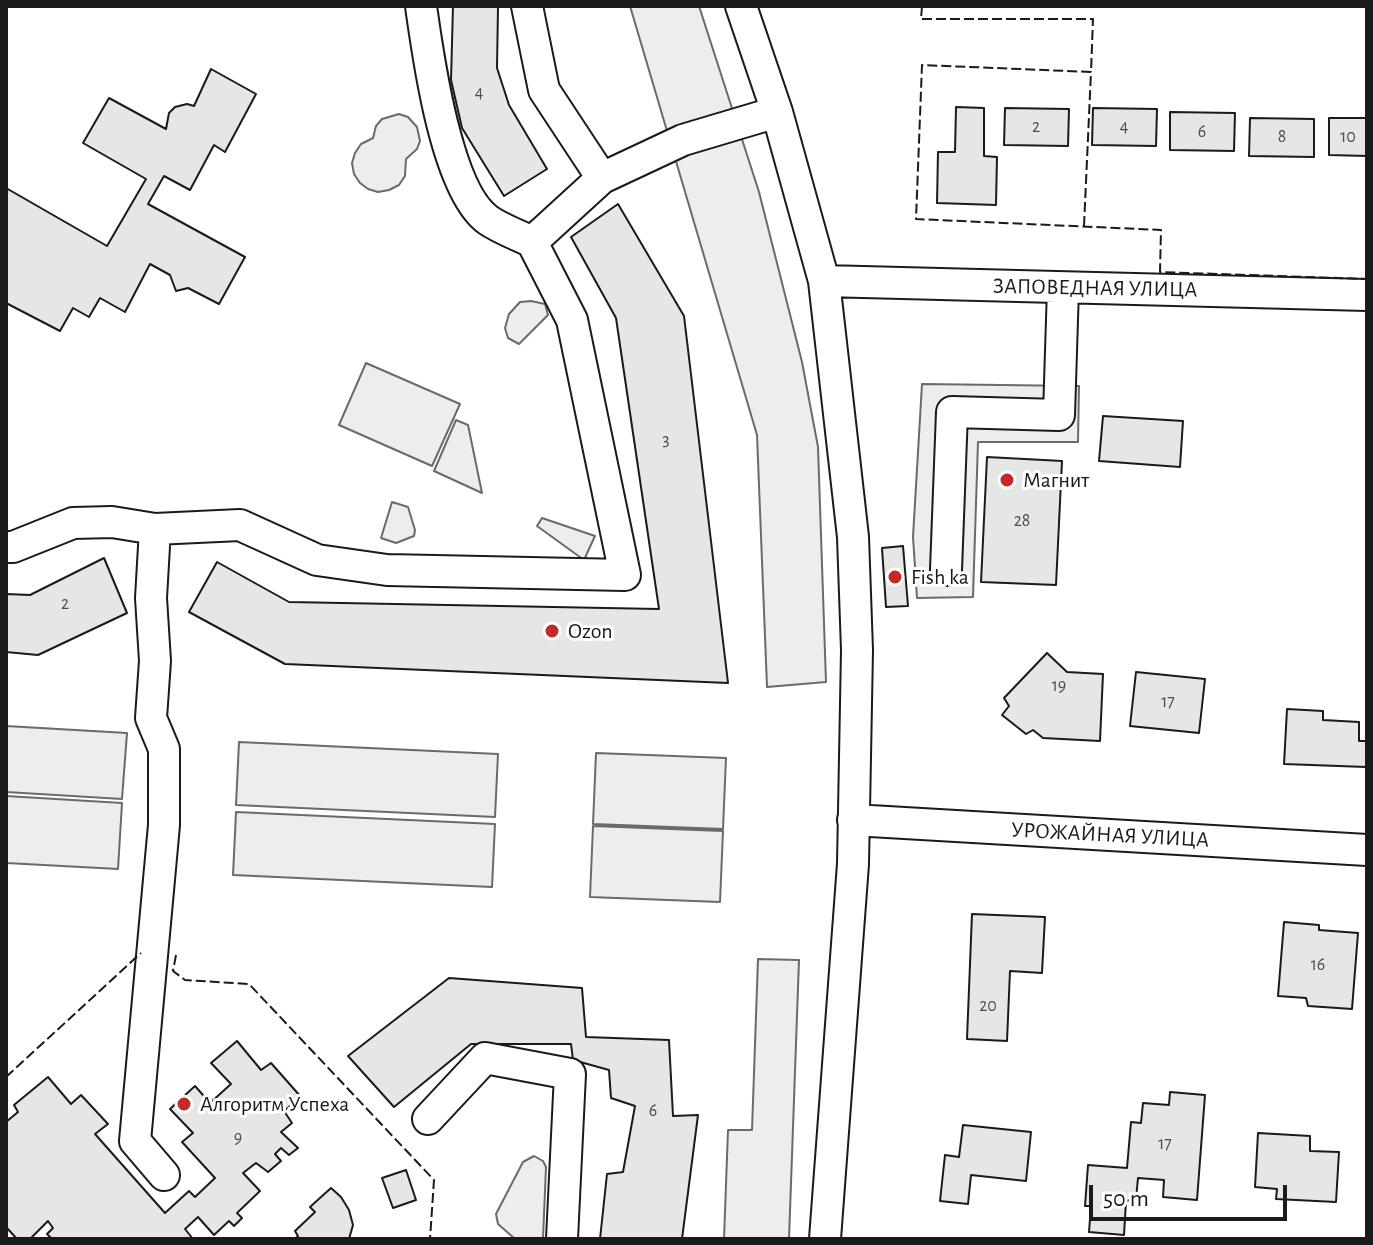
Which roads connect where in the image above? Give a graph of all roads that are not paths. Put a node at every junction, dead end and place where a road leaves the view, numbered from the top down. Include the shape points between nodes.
1 (421, 6) edge
2 (527, 6) edge
3 (741, 6) edge
4 (777, 112) junction
5 (602, 178) junction
6 (532, 242) junction
7 (824, 281) junction
8 (1063, 288) junction
9 (1367, 295) edge
10 (155, 529) junction
11 (6, 547) edge
12 (946, 570) dead end
13 (853, 820) junction
14 (1367, 850) edge
15 (428, 1119) dead end
16 (164, 1175) dead end
17 (562, 1239) edge
18 (825, 1239) edge

1 - 6 street via 431,79 459,177 488,220
2 - 5 street via 544,90
3 - 4 street
4 - 5 street via 683,140
4 - 7 street
5 - 6 street
6 - 10 street via 572,320 625,575 387,570 317,560 240,525
7 - 8 street, ЗАПОВЕДНАЯ УЛИЦА
7 - 13 street via 853,537
8 - 9 street, ЗАПОВЕДНАЯ УЛИЦА
8 - 12 street via 1059,415 952,412
10 - 11 street via 73,523
10 - 16 street via 151,718 164,749 164,825 135,1141
13 - 14 street, УРОЖАЙНАЯ УЛИЦА
13 - 18 street
15 - 17 street via 485,1058 570,1074

